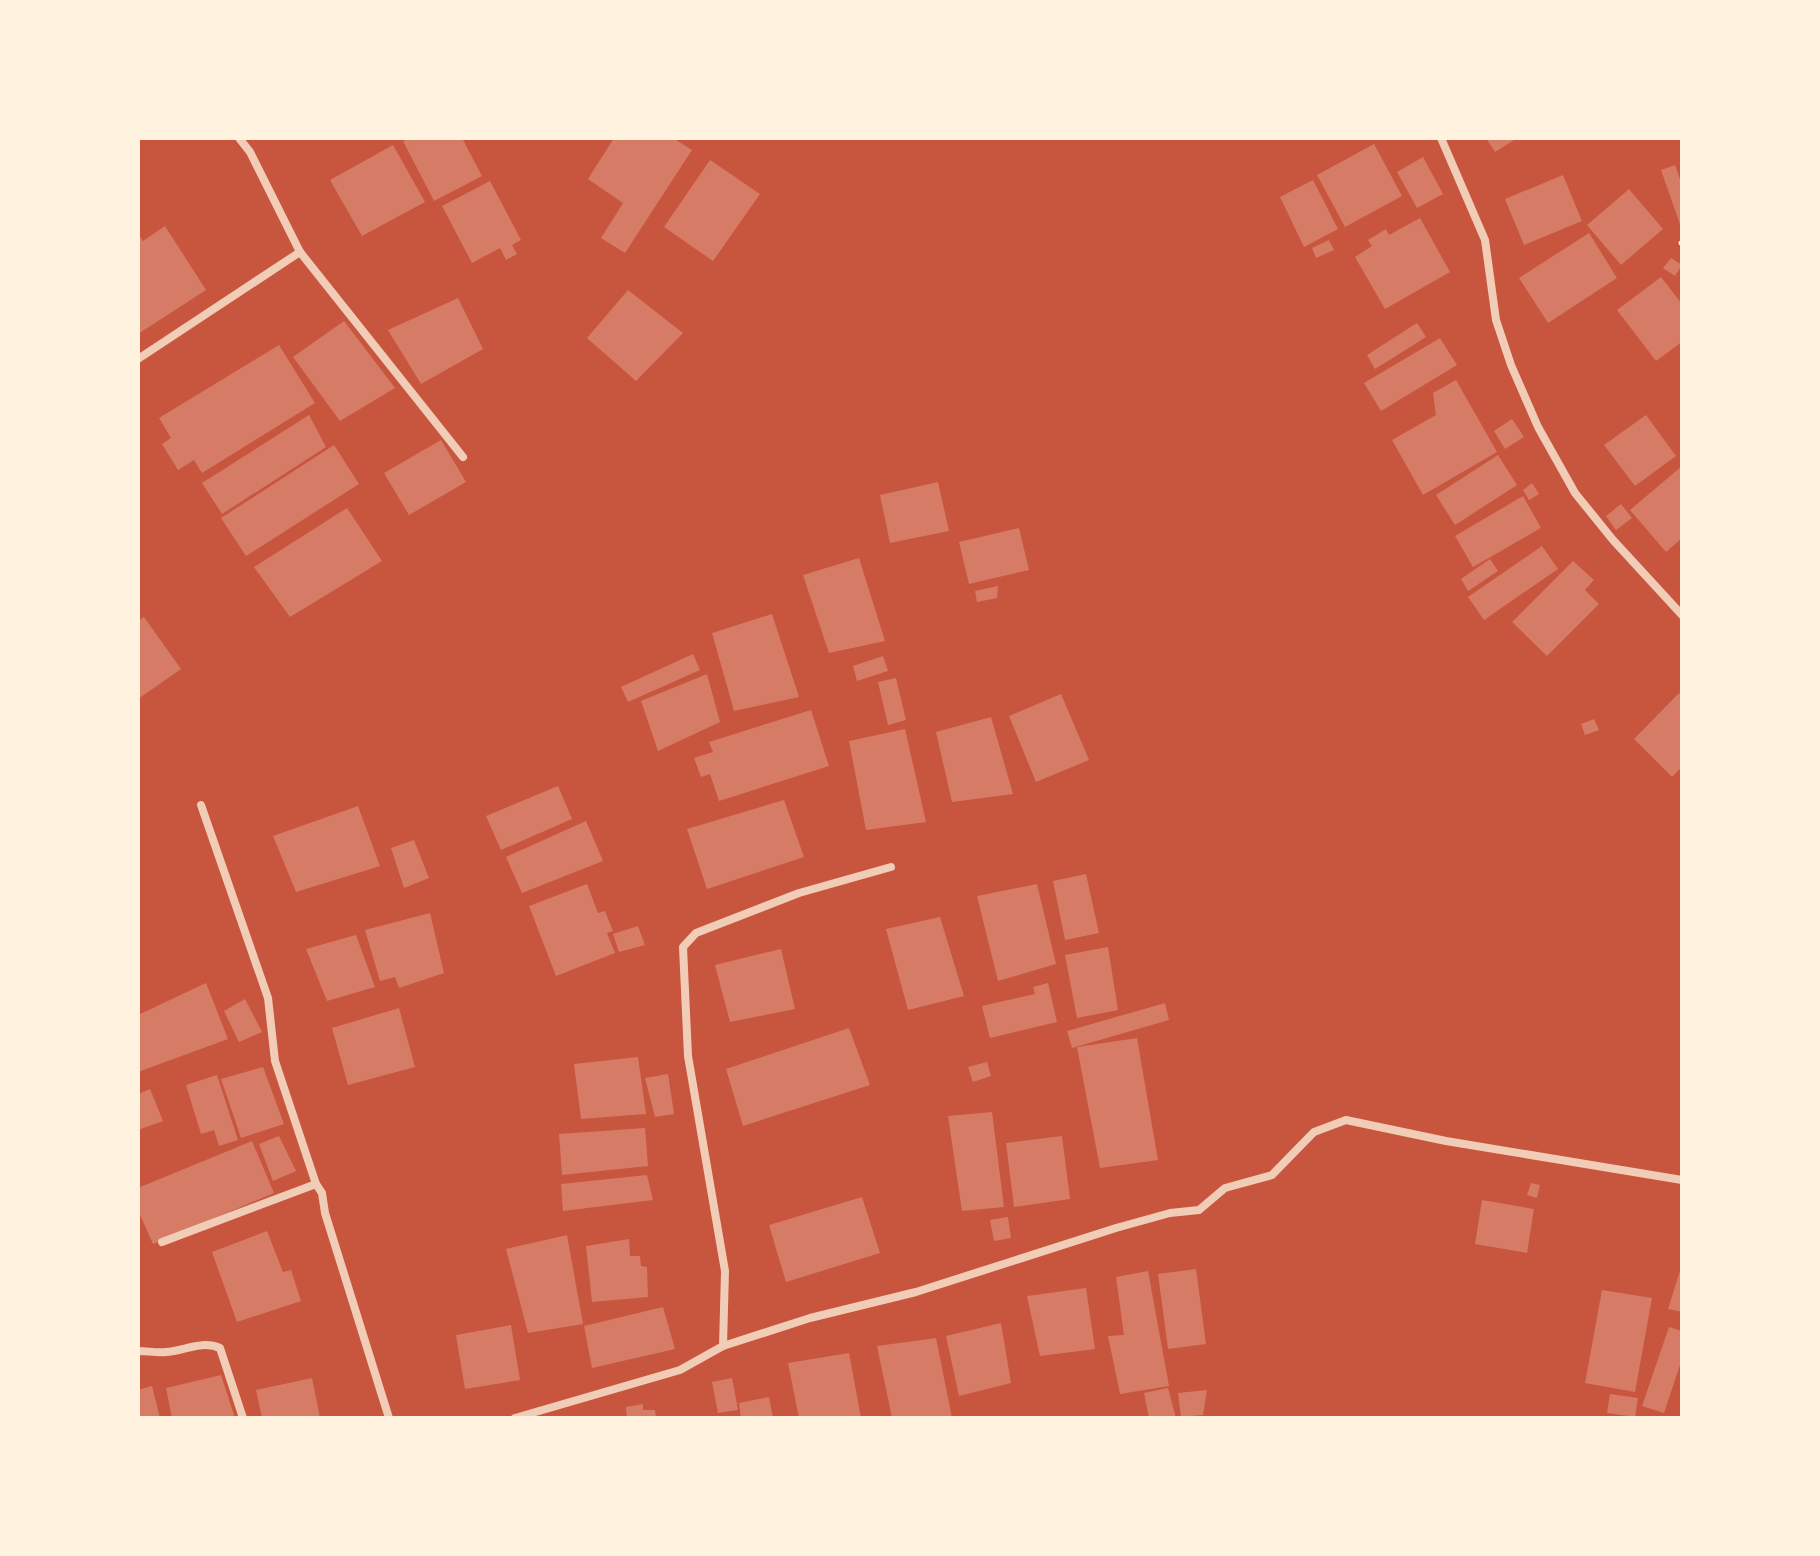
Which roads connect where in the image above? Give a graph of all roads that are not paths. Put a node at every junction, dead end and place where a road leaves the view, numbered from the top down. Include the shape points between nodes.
1 (239, 138) edge
2 (1441, 138) edge
3 (300, 252) junction
4 (138, 359) edge
5 (463, 457) dead end
6 (1678, 605) edge
7 (1682, 615) edge
8 (201, 805) dead end
9 (891, 867) dead end
10 (1682, 1180) edge
11 (316, 1184) junction
12 (162, 1242) dead end
13 (723, 1346) junction
14 (138, 1351) edge
15 (243, 1418) edge
16 (389, 1418) edge
17 (515, 1418) edge

1 - 3 street
2 - 6 street via 1485,240 1496,320 1538,427 1575,493
3 - 4 street
3 - 5 street
6 - 7 street
8 - 11 street via 268,998 275,1061
9 - 13 street via 799,893 696,933 683,947 688,1056 725,1271
10 - 13 street via 1346,1120 1314,1132 1272,1175 1225,1188 1199,1210 1116,1228
11 - 12 street
11 - 16 street
13 - 17 street via 680,1370
14 - 15 street via 220,1348

